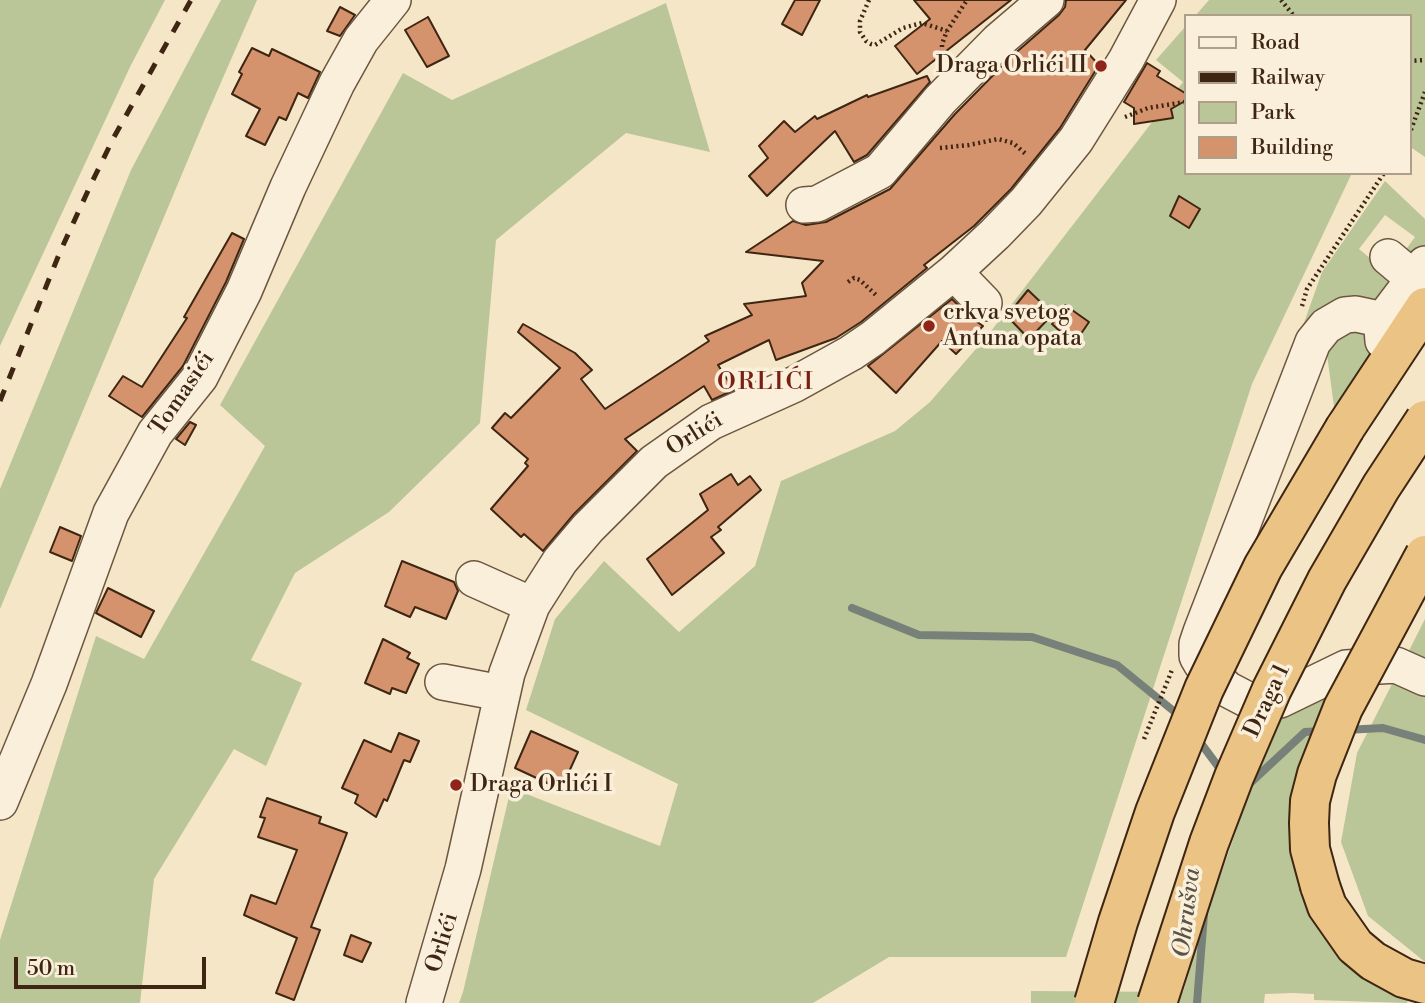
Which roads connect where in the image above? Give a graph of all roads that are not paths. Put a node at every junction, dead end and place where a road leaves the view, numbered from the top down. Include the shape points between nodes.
1 (393, 0) edge
2 (1046, 0) edge
3 (1158, 0) edge
4 (804, 205) dead end
5 (954, 272) junction
6 (1413, 276) edge
7 (984, 303) dead end
8 (1384, 320) junction
9 (1425, 345) edge
10 (1388, 360) junction
11 (1425, 420) edge
12 (1354, 432) junction
13 (1425, 555) edge
14 (474, 579) dead end
15 (532, 605) junction
16 (1425, 678) edge
17 (443, 682) dead end
18 (501, 693) junction
19 (0, 802) edge
20 (1425, 984) edge
21 (424, 1003) edge
22 (1094, 1003) edge
23 (1115, 1003) edge
24 (1157, 1003) edge

1 - 19 street, Tomasići via 361,40 337,83 244,291 200,377 155,433 111,513
2 - 4 street via 940,100 880,171 817,204
3 - 5 street, Orlići via 1076,140 1026,202
5 - 7 street
5 - 15 street, Orlići via 873,338 833,382 711,422 654,461 560,561
6 - 8 street
6 - 10 highway
8 - 10 street via 1382,337
8 - 16 street via 1345,315 1334,319 1313,342 1201,632 1197,656 1227,689 1258,702 1280,700 1346,668 1396,665
9 - 12 highway
10 - 12 highway
11 - 24 highway, Draga 1, bridge via 1327,580 1272,689 1209,843
12 - 22 highway, bridge via 1263,567 1205,689 1155,812
12 - 23 highway, Draga 1 via 1221,699 1166,840
13 - 20 highway, bridge via 1343,708 1317,774 1309,822 1310,849 1327,906 1355,946 1404,978
14 - 15 street
15 - 18 street, Orlići
17 - 18 street
18 - 21 street, Orlići via 463,869

